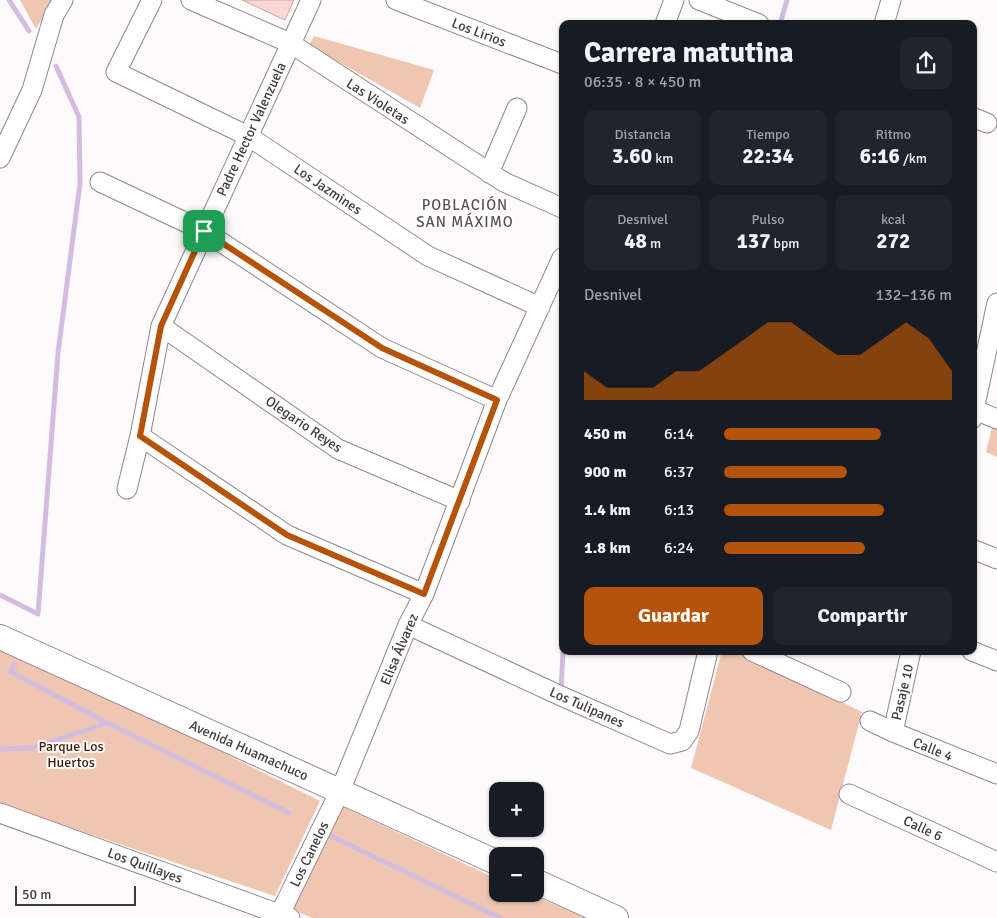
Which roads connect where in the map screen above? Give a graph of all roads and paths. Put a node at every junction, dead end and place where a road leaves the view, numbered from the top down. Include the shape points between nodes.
1 (63, 0) edge
2 (152, 0) edge
3 (191, 0) edge
4 (311, 0) edge
5 (396, 0) edge
6 (674, 0) edge
7 (699, 0) edge
8 (890, 0) edge
9 (666, 20) edge
10 (749, 20) edge
11 (885, 20) edge
12 (290, 44) junction
13 (559, 63) edge
14 (517, 108) dead end
15 (248, 136) junction
16 (0, 158) edge
17 (489, 172) junction
18 (100, 182) dead end
19 (559, 207) edge
20 (204, 231) junction
21 (559, 269) edge
22 (540, 306) junction
23 (996, 311) edge
24 (161, 326) junction
25 (497, 400) junction
26 (977, 401) edge
27 (977, 416) edge
28 (997, 419) edge
29 (140, 436) junction
30 (127, 489) dead end
31 (460, 500) junction
32 (977, 551) edge
33 (997, 559) edge
34 (424, 594) junction
35 (408, 625) junction
36 (0, 637) edge
37 (977, 653) edge
38 (707, 655) edge
39 (761, 655) edge
40 (911, 655) edge
41 (997, 661) edge
42 (841, 692) dead end
43 (870, 721) dead end
44 (893, 732) junction
45 (997, 774) edge
46 (340, 791) junction
47 (849, 794) dead end
48 (0, 813) edge
49 (489, 859) edge
50 (997, 862) edge
51 (544, 885) edge
52 (282, 917) edge
53 (616, 918) edge

1 - 16 street via 54,15 32,90
2 - 15 street, Los Jazmines via 116,72
3 - 12 street, Las Violetas
4 - 12 street, Padre Hector Valenzuela
5 - 13 street, Los Lirios
6 - 9 street
7 - 10 street
8 - 11 street
12 - 15 street, Padre Hector Valenzuela
12 - 17 street, Las Violetas
14 - 17 street
15 - 20 street, Padre Hector Valenzuela
15 - 22 street, Los Jazmines via 428,256
17 - 19 street, Las Violetas
18 - 20 street
20 - 24 street, Padre Hector Valenzuela
20 - 25 street via 382,348
21 - 22 street, Elisa Álvarez
22 - 25 street, Elisa Álvarez
23 - 26 street
24 - 29 street, Padre Hector Valenzuela
24 - 31 street, Olegario Reyes via 338,449
25 - 31 street, Elisa Álvarez
27 - 28 street
29 - 30 street, Padre Hector Valenzuela
29 - 34 street via 287,535
31 - 34 street, Elisa Álvarez
32 - 33 street
34 - 35 street, Elisa Álvarez
35 - 38 street, Los Tulipanes via 670,744 682,741 689,731
35 - 46 street, Elisa Álvarez
36 - 46 main road, Avenida Huamachuco
37 - 41 street
39 - 42 street
40 - 44 street, Pasaje 10
43 - 44 street, Calle 4
44 - 45 street, Calle 4
46 - 49 main road, Avenida Huamachuco
46 - 52 street, Los Canelos
47 - 50 street, Calle 6
48 - 52 street, Los Quillayes
51 - 53 main road

